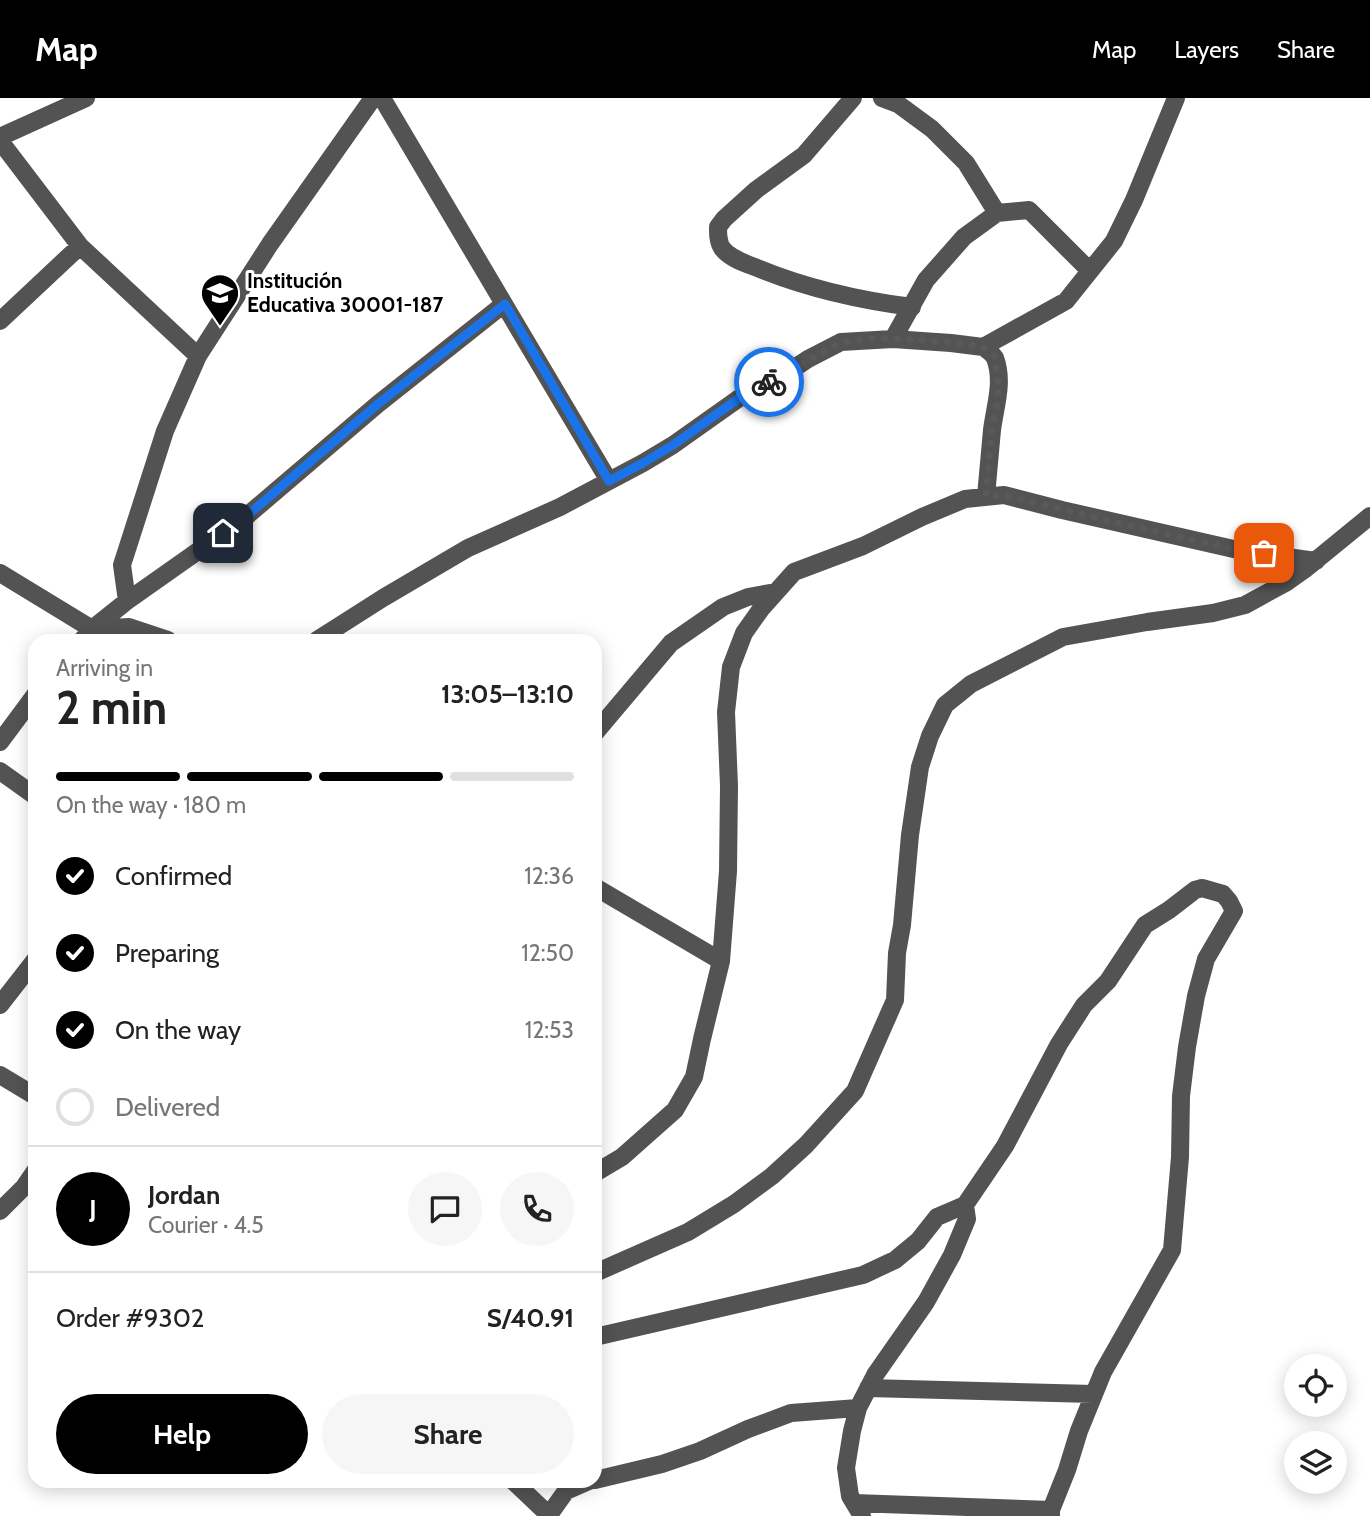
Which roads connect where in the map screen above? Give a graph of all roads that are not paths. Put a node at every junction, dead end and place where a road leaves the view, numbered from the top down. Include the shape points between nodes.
1 (86, 98) edge
2 (373, 98) edge
3 (382, 98) edge
4 (853, 98) edge
5 (882, 98) edge
6 (1176, 98) edge
7 (0, 139) edge
8 (998, 213) junction
9 (80, 246) junction
10 (1090, 271) junction
11 (505, 304) junction
12 (912, 307) junction
13 (0, 321) edge
14 (892, 339) junction
15 (983, 347) junction
16 (198, 356) junction
17 (609, 481) junction
18 (986, 496) junction
19 (1370, 516) edge
20 (1316, 561) junction
21 (0, 573) edge
22 (776, 592) junction
23 (127, 601) junction
24 (86, 634) edge
25 (88, 634) edge
26 (92, 634) edge
27 (150, 634) edge
28 (326, 634) edge
29 (28, 704) edge
30 (602, 725) edge
31 (0, 742) edge
32 (0, 771) edge
33 (28, 791) edge
34 (602, 891) edge
35 (722, 961) junction
36 (28, 969) edge
37 (0, 1004) edge
38 (0, 1076) edge
39 (28, 1092) edge
40 (602, 1169) edge
41 (28, 1181) edge
42 (965, 1205) junction
43 (0, 1211) edge
44 (602, 1270) edge
45 (602, 1335) edge
46 (868, 1388) junction
47 (1093, 1394) junction
48 (858, 1408) junction
49 (602, 1478) edge
50 (520, 1488) edge
51 (573, 1488) edge
52 (858, 1510) edge
53 (1051, 1513) edge
54 (550, 1516) edge

1 - 7 street
2 - 16 street
3 - 11 street
4 - 12 street via 804,155 724,219 718,227 721,246 741,262 785,280 865,301
5 - 8 street via 898,104 958,155
6 - 10 street via 1114,241
7 - 9 street
8 - 10 street via 1029,209
8 - 12 street via 964,237 926,280
9 - 13 street
9 - 16 street
10 - 15 street via 1066,302
11 - 17 street
11 - 23 street via 242,520
12 - 14 street
14 - 15 street
14 - 17 street via 841,342 745,394 673,445
15 - 18 street via 994,356 998,377
16 - 23 street via 165,431 122,565
17 - 28 street via 468,548
18 - 20 street via 1004,495 1238,550
18 - 22 street via 965,499 794,572
19 - 20 street
20 - 44 street via 1245,605 1063,637 971,684 945,705 919,766 895,1000 855,1091 806,1145 734,1204 688,1232
21 - 24 street
22 - 30 street via 723,607 671,643
22 - 35 street via 744,633 732,667 726,712 728,871
23 - 25 street
26 - 27 street via 129,627
29 - 31 street
32 - 33 street
34 - 35 street
35 - 40 street via 694,1077 675,1110
36 - 37 street
38 - 39 street
41 - 43 street
42 - 45 street via 937,1217 895,1260 863,1275
42 - 46 street via 967,1219 952,1255
42 - 47 street via 1005,1146 1078,1014 1108,981 1145,925 1195,890 1223,894 1234,911 1206,959 1187,1047 1172,1250
46 - 47 street
46 - 48 street
47 - 53 street
48 - 49 street via 791,1413 700,1451
48 - 52 street via 846,1468 850,1496
50 - 54 street
51 - 54 street via 566,1491
52 - 53 street

